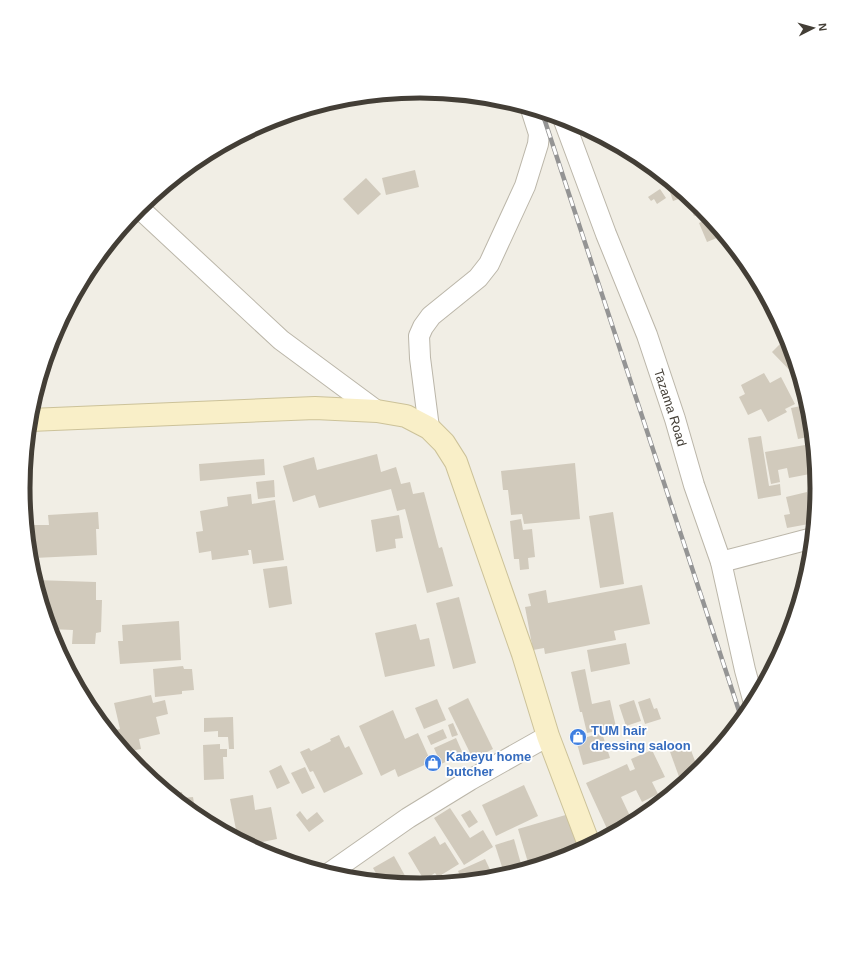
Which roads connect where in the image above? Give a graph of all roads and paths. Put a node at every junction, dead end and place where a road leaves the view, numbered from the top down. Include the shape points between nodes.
1 (534, 115) edge
2 (566, 127) edge
3 (144, 212) edge
4 (377, 411) junction
5 (37, 420) edge
6 (429, 428) junction
7 (808, 539) edge
8 (721, 562) junction
9 (752, 695) edge
10 (548, 736) junction
11 (588, 841) edge
12 (335, 869) edge

1 - 6 street via 539,134 538,144 525,186 489,264 478,278 430,316 422,327 419,336 420,358
2 - 8 street, Tazama Road via 647,334
3 - 4 street via 281,340
4 - 5 street via 315,408
4 - 6 street via 406,416
6 - 10 street via 456,462
7 - 8 street
8 - 9 street, Tazama Road
10 - 11 street
10 - 12 street via 408,818

